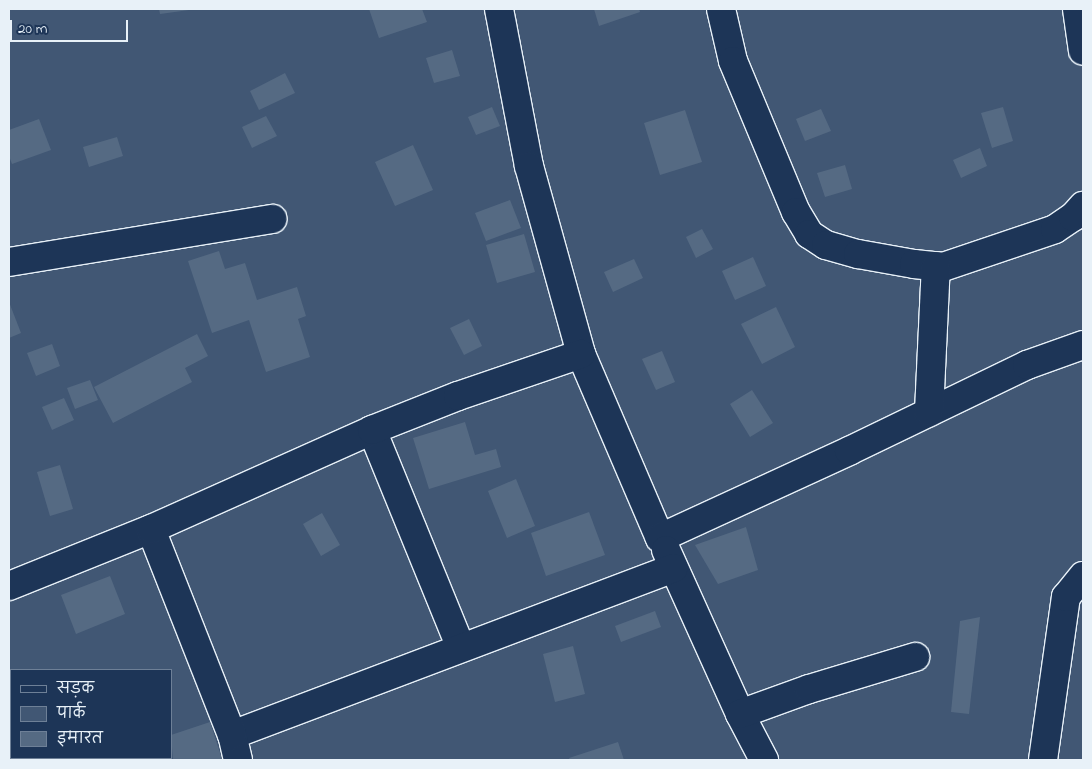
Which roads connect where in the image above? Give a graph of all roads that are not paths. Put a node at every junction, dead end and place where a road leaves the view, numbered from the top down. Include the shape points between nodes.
1 (499, 9) edge
2 (721, 9) edge
3 (1078, 9) edge
4 (1083, 51) edge
5 (1083, 206) edge
6 (273, 219) dead end
7 (9, 262) edge
8 (936, 266) junction
9 (1083, 345) edge
10 (581, 354) junction
11 (929, 412) junction
12 (372, 430) junction
13 (151, 529) junction
14 (660, 538) junction
15 (674, 568) junction
16 (1083, 576) edge
17 (9, 586) edge
18 (461, 648) junction
19 (914, 657) dead end
20 (740, 714) junction
21 (235, 748) edge
22 (764, 760) edge
23 (1043, 760) edge

1 - 10 street via 529,166
2 - 8 street via 733,61 796,212 809,234 826,245 858,254
3 - 4 street
5 - 8 street via 1055,229 973,258
6 - 7 street
8 - 11 street
9 - 11 street via 1027,365
10 - 12 street via 458,396
10 - 14 street
11 - 14 street
12 - 13 street
12 - 18 street
13 - 17 street
13 - 21 street
14 - 15 street
15 - 18 street
15 - 20 street
16 - 23 street via 1066,596
18 - 21 street
19 - 20 street
20 - 22 street

